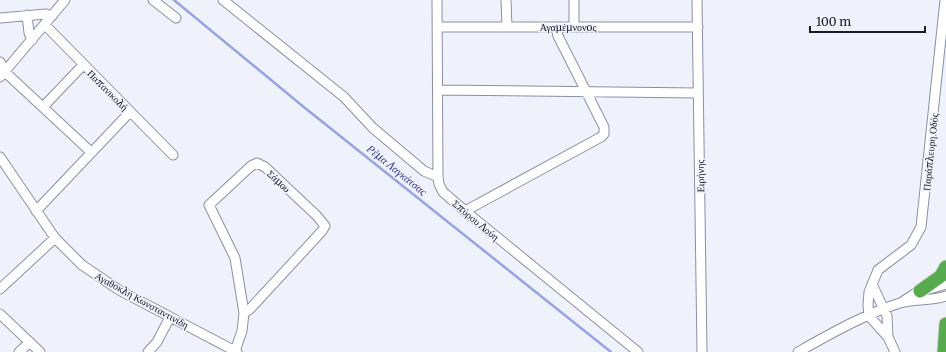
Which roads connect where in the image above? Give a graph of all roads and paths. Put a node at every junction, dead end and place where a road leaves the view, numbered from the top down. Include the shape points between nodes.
1 (65, 0) edge
2 (152, 0) edge
3 (222, 0) edge
4 (438, 0) edge
5 (506, 0) edge
6 (574, 0) edge
7 (697, 0) edge
8 (945, 0) edge
9 (27, 16) junction
10 (52, 16) junction
11 (0, 18) edge
12 (176, 18) dead end
13 (45, 25) junction
14 (438, 27) junction
15 (507, 27) junction
16 (556, 27) junction
17 (574, 27) junction
18 (698, 27) junction
19 (32, 40) junction
20 (0, 62) edge
21 (83, 65) junction
22 (2, 74) edge
23 (438, 90) junction
24 (586, 92) junction
25 (698, 93) junction
26 (43, 107) junction
27 (130, 112) junction
28 (91, 152) junction
29 (173, 155) dead end
30 (0, 158) edge
31 (438, 177) junction
32 (36, 211) junction
33 (465, 211) junction
34 (55, 238) junction
35 (946, 267) edge
36 (872, 284) junction
37 (946, 284) edge
38 (0, 289) edge
39 (920, 291) junction
40 (946, 296) edge
41 (902, 302) junction
42 (884, 309) junction
43 (244, 313) junction
44 (0, 314) edge
45 (170, 316) junction
46 (870, 316) junction
47 (946, 324) edge
48 (888, 337) junction
49 (30, 342) junction
50 (236, 351) edge
51 (18, 352) edge
52 (40, 352) edge
53 (148, 352) edge
54 (638, 352) edge
55 (702, 352) edge
56 (798, 352) edge
57 (895, 352) edge
58 (944, 352) edge

1 - 10 street
2 - 12 street
3 - 31 street via 344,97 373,128 424,172
4 - 14 street, Σπύρου Λούη
5 - 15 street
6 - 17 street
7 - 18 street, Ειρήνης
8 - 36 street, Παράπλευρη Οδός via 921,227 911,245 878,270
9 - 10 street
9 - 11 street
9 - 19 street
10 - 13 street
13 - 19 street
13 - 21 street, Παπανικολή
14 - 15 street, Αγαμέμνονoς
14 - 23 street, Σπύρου Λούη
15 - 16 street, Αγαμέμνονoς
16 - 17 street, Αγαμέμνονoς
16 - 24 street
17 - 18 street, Αγαμέμνονoς
18 - 25 street, Ειρήνης
19 - 22 street
20 - 22 street
21 - 26 street
21 - 27 street, Παπανικολή
22 - 26 street
23 - 24 street
23 - 31 street, Σπύρου Λούη
24 - 25 street
24 - 33 street via 604,127 602,137
25 - 55 street, Ειρήνης
26 - 28 street
27 - 28 street
27 - 29 street, Παπανικολή
28 - 32 street
30 - 32 street, Αγαθοκλή Κωνσταντινίδη
31 - 33 street, Σπύρου Λούη via 443,192
32 - 34 street, Αγαθοκλή Κωνσταντινίδη
33 - 54 street, Σπύρου Λούη
34 - 38 street
34 - 45 street, Αγαθοκλή Κωνσταντινίδη via 93,274
35 - 39 highway via 941,276
36 - 42 street
36 - 46 street, Παράπλευρη Οδός via 868,305
37 - 39 street
39 - 41 street
40 - 41 street via 928,301
41 - 42 street
42 - 46 street
42 - 48 street
43 - 43 street, Σάμου via 325,226 257,163 209,205 235,258
43 - 50 street, Σάμου
44 - 49 street
45 - 50 street, Αγαθοκλή Κωνσταντινίδη
45 - 53 street via 157,342
46 - 48 street
46 - 56 street
47 - 58 highway
48 - 57 street
49 - 51 street
49 - 52 street

